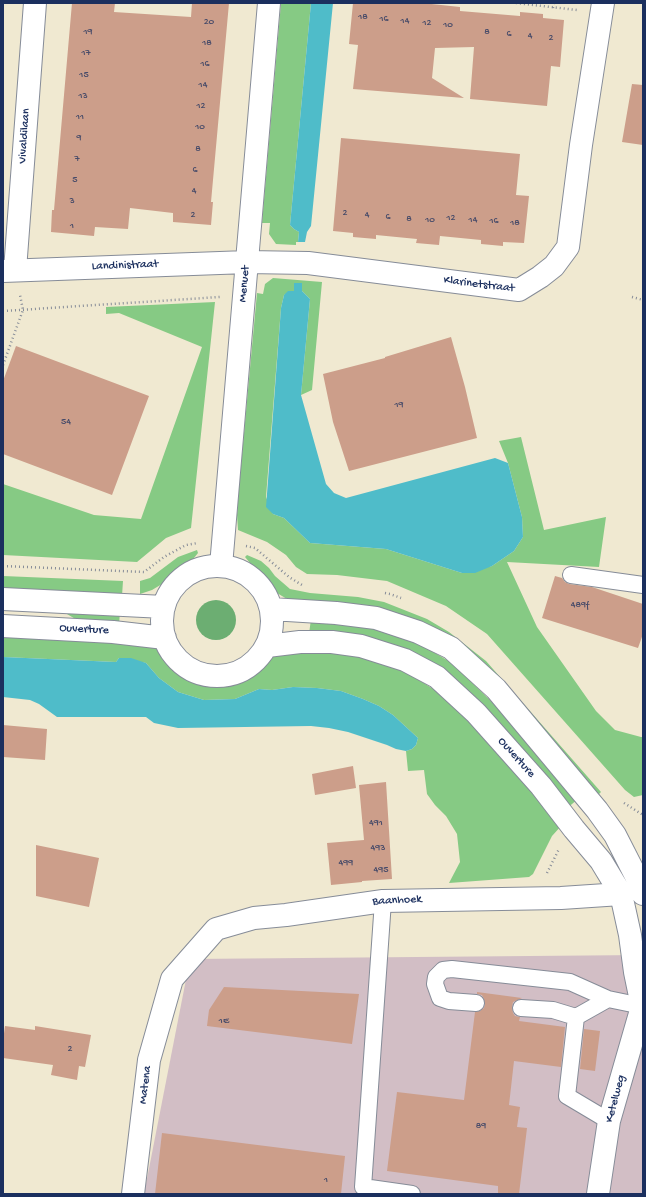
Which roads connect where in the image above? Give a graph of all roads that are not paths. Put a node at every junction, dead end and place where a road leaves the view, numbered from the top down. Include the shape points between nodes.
1 (35, 3) edge
2 (269, 3) edge
3 (602, 8) edge
4 (247, 262) junction
5 (9, 271) edge
6 (221, 566) junction
7 (571, 575) dead end
8 (643, 585) edge
9 (3, 599) edge
10 (164, 607) junction
11 (271, 609) junction
12 (3, 626) edge
13 (165, 638) junction
14 (267, 646) junction
15 (642, 888) edge
16 (621, 894) junction
17 (384, 901) junction
18 (172, 979) joint
19 (608, 999) junction
20 (476, 1003) dead end
21 (642, 1005) edge
22 (521, 1008) dead end
23 (576, 1017) junction
24 (609, 1121) junction
25 (133, 1194) edge
26 (412, 1194) edge
27 (598, 1194) edge

1 - 5 street, Vivaldilaan
2 - 4 street, Menuet
3 - 4 street, Klarinetstraat via 568,247 554,266 540,277 519,290 308,263
4 - 5 street, Landinistraat
4 - 6 street, Menuet
6 - 10 street via 200,569 188,575 169,593
6 - 11 street via 235,569 258,584
7 - 8 lane
9 - 10 street
10 - 13 street via 162,624
11 - 14 street via 272,630
11 - 15 street via 376,618 418,632 451,648 496,689 598,810 615,835
12 - 13 street, Ouverture via 113,632
13 - 14 street via 172,653 184,664 198,673 213,676 230,675 245,669
14 - 16 street, Ouverture via 300,642 332,642 361,646 405,660 437,677 476,713 541,786 601,860
15 - 16 street, Baanhoek
16 - 17 street, Baanhoek via 554,898
16 - 21 street, Ouverture
17 - 18 street, Baanhoek via 254,918 216,930
17 - 26 lane via 363,1188
18 - 25 street, Matena via 149,1060
19 - 20 lane via 570,982 452,969 443,970 436,977 434,984 440,998
19 - 21 lane
19 - 23 lane
21 - 24 street, Ketelweg
22 - 23 lane via 553,1010
23 - 24 lane via 567,1096
24 - 27 street, Ketelweg

